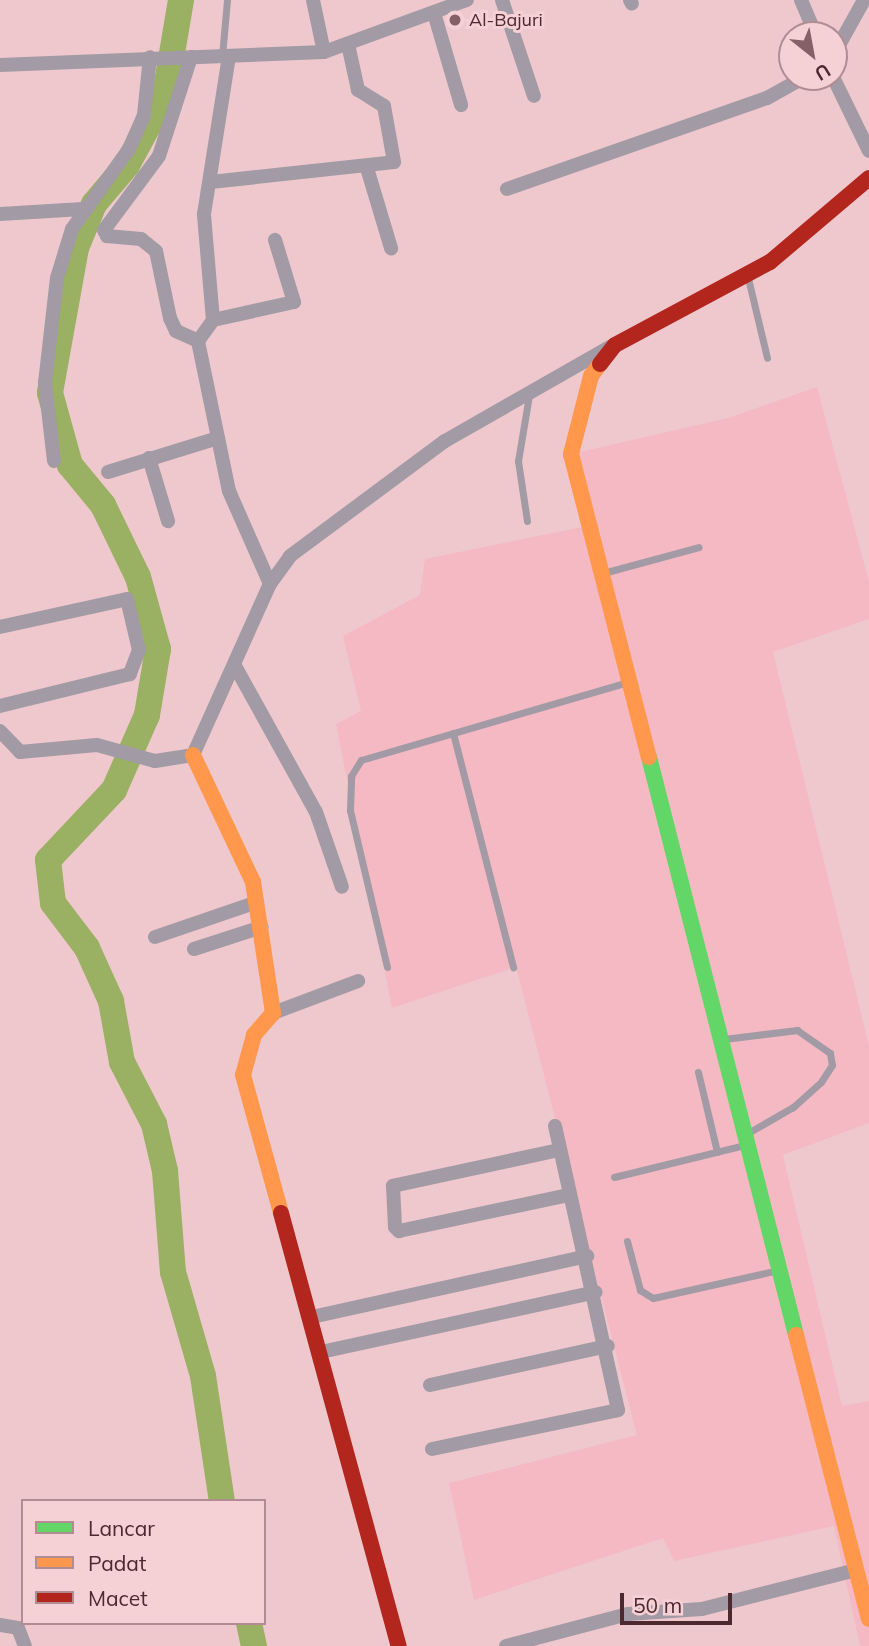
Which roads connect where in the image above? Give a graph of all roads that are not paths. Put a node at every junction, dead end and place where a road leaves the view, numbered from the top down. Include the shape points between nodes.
1 (227, 0) edge
2 (313, 0) edge
3 (467, 0) edge
4 (502, 0) edge
5 (801, 0) edge
6 (864, 0) edge
7 (434, 13) junction
8 (810, 21) edge
9 (848, 29) edge
10 (348, 44) junction
11 (324, 52) junction
12 (226, 56) junction
13 (155, 57) junction
14 (189, 57) junction
15 (0, 65) edge
16 (779, 91) edge
17 (840, 91) edge
18 (534, 96) dead end
19 (461, 105) dead end
20 (869, 151) edge
21 (367, 168) junction
22 (869, 178) edge
23 (211, 182) junction
24 (507, 189) dead end
25 (83, 209) junction
26 (0, 214) edge
27 (275, 240) dead end
28 (391, 248) dead end
29 (748, 274) junction
30 (213, 320) junction
31 (198, 341) junction
32 (615, 345) junction
33 (767, 358) dead end
34 (531, 388) junction
35 (218, 439) junction
36 (149, 458) junction
37 (54, 461) dead end
38 (108, 472) dead end
39 (168, 521) dead end
40 (527, 521) dead end
41 (699, 547) dead end
42 (599, 574) junction
43 (270, 584) junction
44 (0, 627) edge
45 (235, 666) junction
46 (625, 683) junction
47 (0, 706) edge
48 (0, 731) edge
49 (453, 733) junction
50 (193, 755) junction
51 (342, 887) dead end
52 (257, 902) junction
53 (262, 927) junction
54 (155, 937) dead end
55 (194, 949) dead end
56 (387, 967) dead end
57 (513, 967) dead end
58 (358, 981) dead end
59 (273, 1013) junction
60 (720, 1040) junction
61 (698, 1072) dead end
62 (555, 1126) dead end
63 (744, 1140) junction
64 (559, 1150) junction
65 (717, 1152) junction
66 (614, 1177) dead end
67 (569, 1195) junction
68 (627, 1241) dead end
69 (587, 1256) junction
70 (778, 1269) junction
71 (596, 1292) junction
72 (312, 1317) junction
73 (608, 1346) junction
74 (321, 1352) junction
75 (430, 1385) dead end
76 (432, 1449) dead end
77 (862, 1578) edge
78 (869, 1619) edge
79 (0, 1625) edge
80 (25, 1646) edge
81 (399, 1646) edge
82 (506, 1646) edge

1 - 12 lane
2 - 11 street
3 - 7 street
4 - 18 street
5 - 8 street
6 - 9 street
7 - 10 street
7 - 19 street
10 - 11 street
10 - 21 street via 358,90 376,95 383,106 394,157 390,165
11 - 12 street
12 - 14 street
12 - 23 street
13 - 14 street
13 - 15 street
13 - 25 street via 144,115 129,149
14 - 31 street via 159,156 104,230 107,236 141,239 156,251 176,331
16 - 24 street
17 - 20 street
21 - 23 street
21 - 28 street
22 - 29 main road via 817,227
23 - 30 street via 204,272
25 - 26 street
25 - 37 street via 57,278 46,349
27 - 30 street via 294,302
29 - 32 main road
29 - 33 lane
30 - 31 street
31 - 35 street
32 - 34 street
32 - 42 main road via 591,376 571,454
34 - 40 lane via 518,461
34 - 43 street via 322,528
35 - 36 street
35 - 43 street via 230,494
36 - 38 street
36 - 39 street
41 - 42 lane
42 - 46 main road
43 - 45 street
44 - 47 street via 127,599 139,650 130,674
45 - 50 street
45 - 51 street via 316,812
46 - 49 lane
46 - 60 main road
48 - 50 street via 20,752 97,745 155,761
49 - 56 lane via 361,760 351,776 350,810
49 - 57 lane
50 - 52 main road via 245,861
52 - 53 main road
52 - 54 street
53 - 55 street
53 - 59 main road
58 - 59 street
59 - 72 main road via 254,1035 243,1075
60 - 63 main road
60 - 63 lane via 797,1030 830,1053 832,1065 821,1082
61 - 65 lane
62 - 64 street
63 - 65 lane
63 - 70 main road
64 - 67 street
64 - 67 street via 393,1186 395,1227 399,1231
65 - 66 lane
67 - 69 street
68 - 70 lane via 640,1290 653,1298
69 - 71 street
69 - 72 street
70 - 77 main road
71 - 73 street
71 - 74 street
72 - 74 main road
73 - 75 street
73 - 76 street via 618,1410
74 - 81 main road
77 - 78 main road
77 - 82 street via 702,1609 628,1614
79 - 80 street via 18,1628

